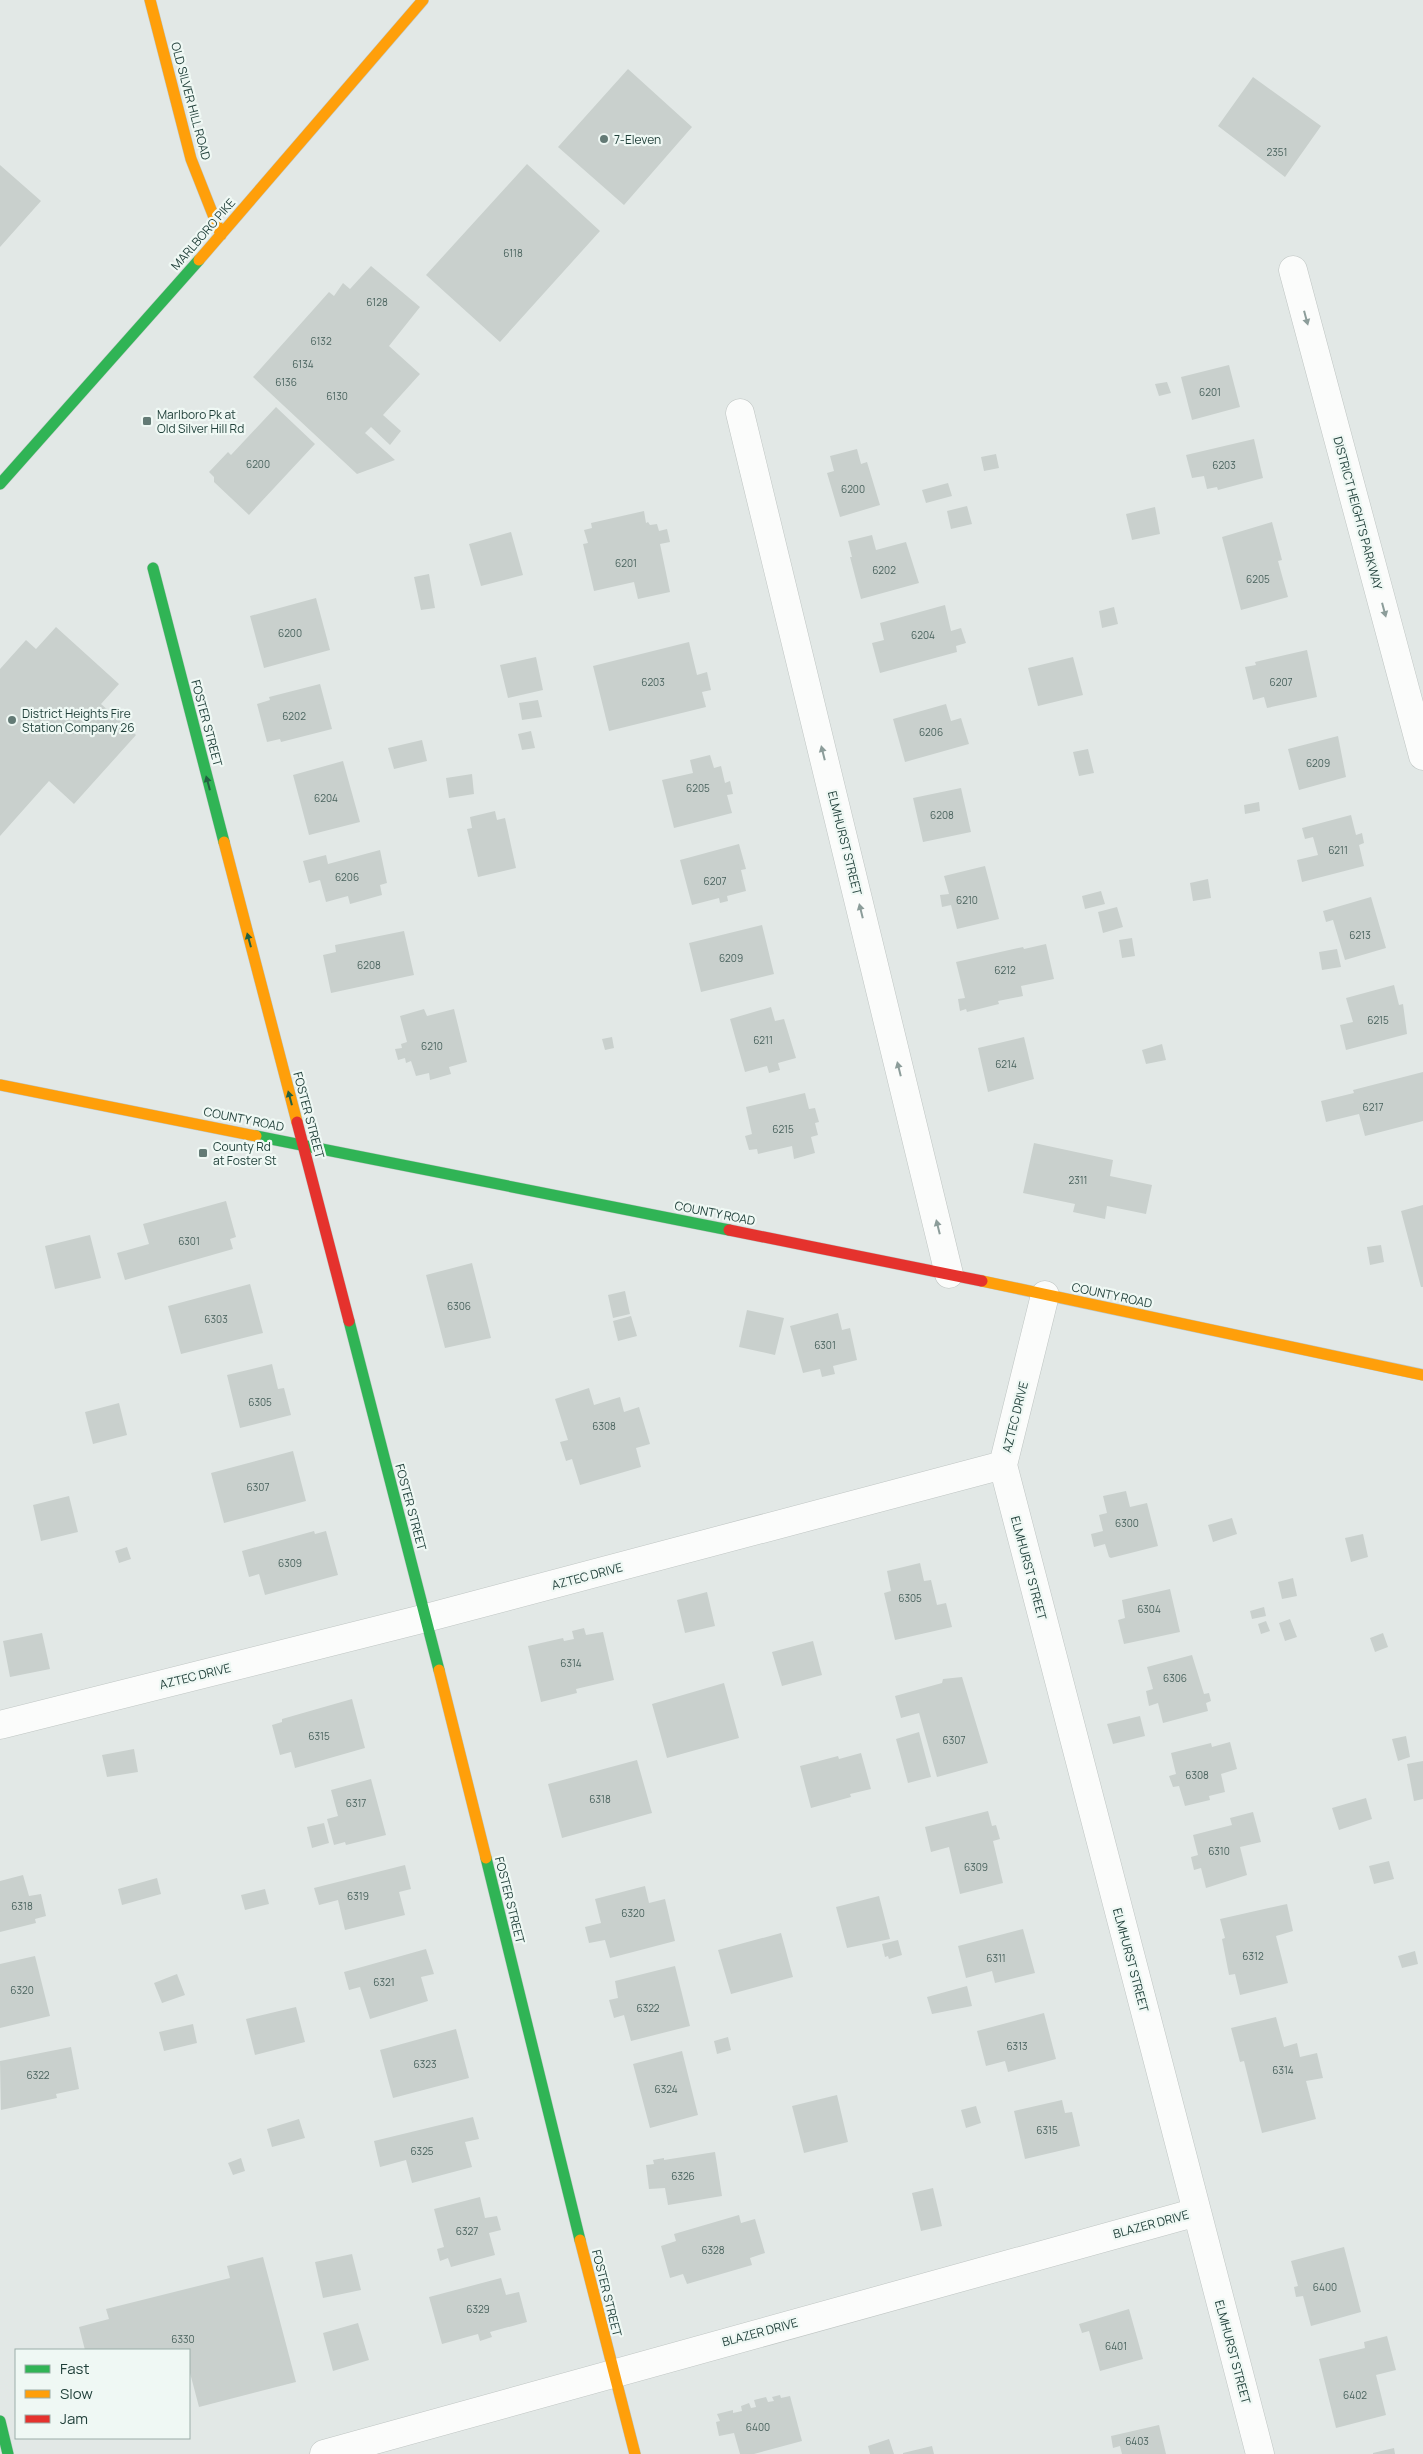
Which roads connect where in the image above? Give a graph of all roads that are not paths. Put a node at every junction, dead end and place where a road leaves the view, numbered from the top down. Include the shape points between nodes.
1 (150, 0) edge
2 (423, 0) edge
3 (221, 235) junction
4 (1293, 270) dead end
5 (740, 413) dead end
6 (0, 484) edge
7 (153, 568) dead end
8 (1423, 756) edge
9 (0, 1086) edge
10 (303, 1145) junction
11 (949, 1274) junction
12 (1045, 1295) junction
13 (1423, 1375) edge
14 (1003, 1466) junction
15 (426, 1618) junction
16 (0, 1725) edge
17 (1197, 2212) junction
18 (613, 2373) junction
19 (0, 2421) edge
20 (8, 2454) edge
21 (324, 2454) edge
22 (635, 2454) edge
23 (1260, 2454) edge

1 - 3 street, OLD SILVER HILL ROAD via 191,159
2 - 3 street, MARLBORO PIKE
3 - 6 street, MARLBORO PIKE
4 -> 8 street, DISTRICT HEIGHTS PARKWAY
11 -> 5 street, ELMHURST STREET
10 -> 7 street, FOSTER STREET
9 - 10 street, COUNTY ROAD
10 - 11 street, COUNTY ROAD
10 - 15 street, FOSTER STREET
11 - 12 street, COUNTY ROAD
12 - 13 street, COUNTY ROAD
12 - 14 street, AZTEC DRIVE
14 - 15 street, AZTEC DRIVE
14 - 17 street, ELMHURST STREET
15 - 16 street, AZTEC DRIVE
15 - 18 street, FOSTER STREET
17 - 18 street, BLAZER DRIVE
17 - 23 street, ELMHURST STREET
18 - 21 street, BLAZER DRIVE
18 - 22 street, FOSTER STREET
19 - 20 street

